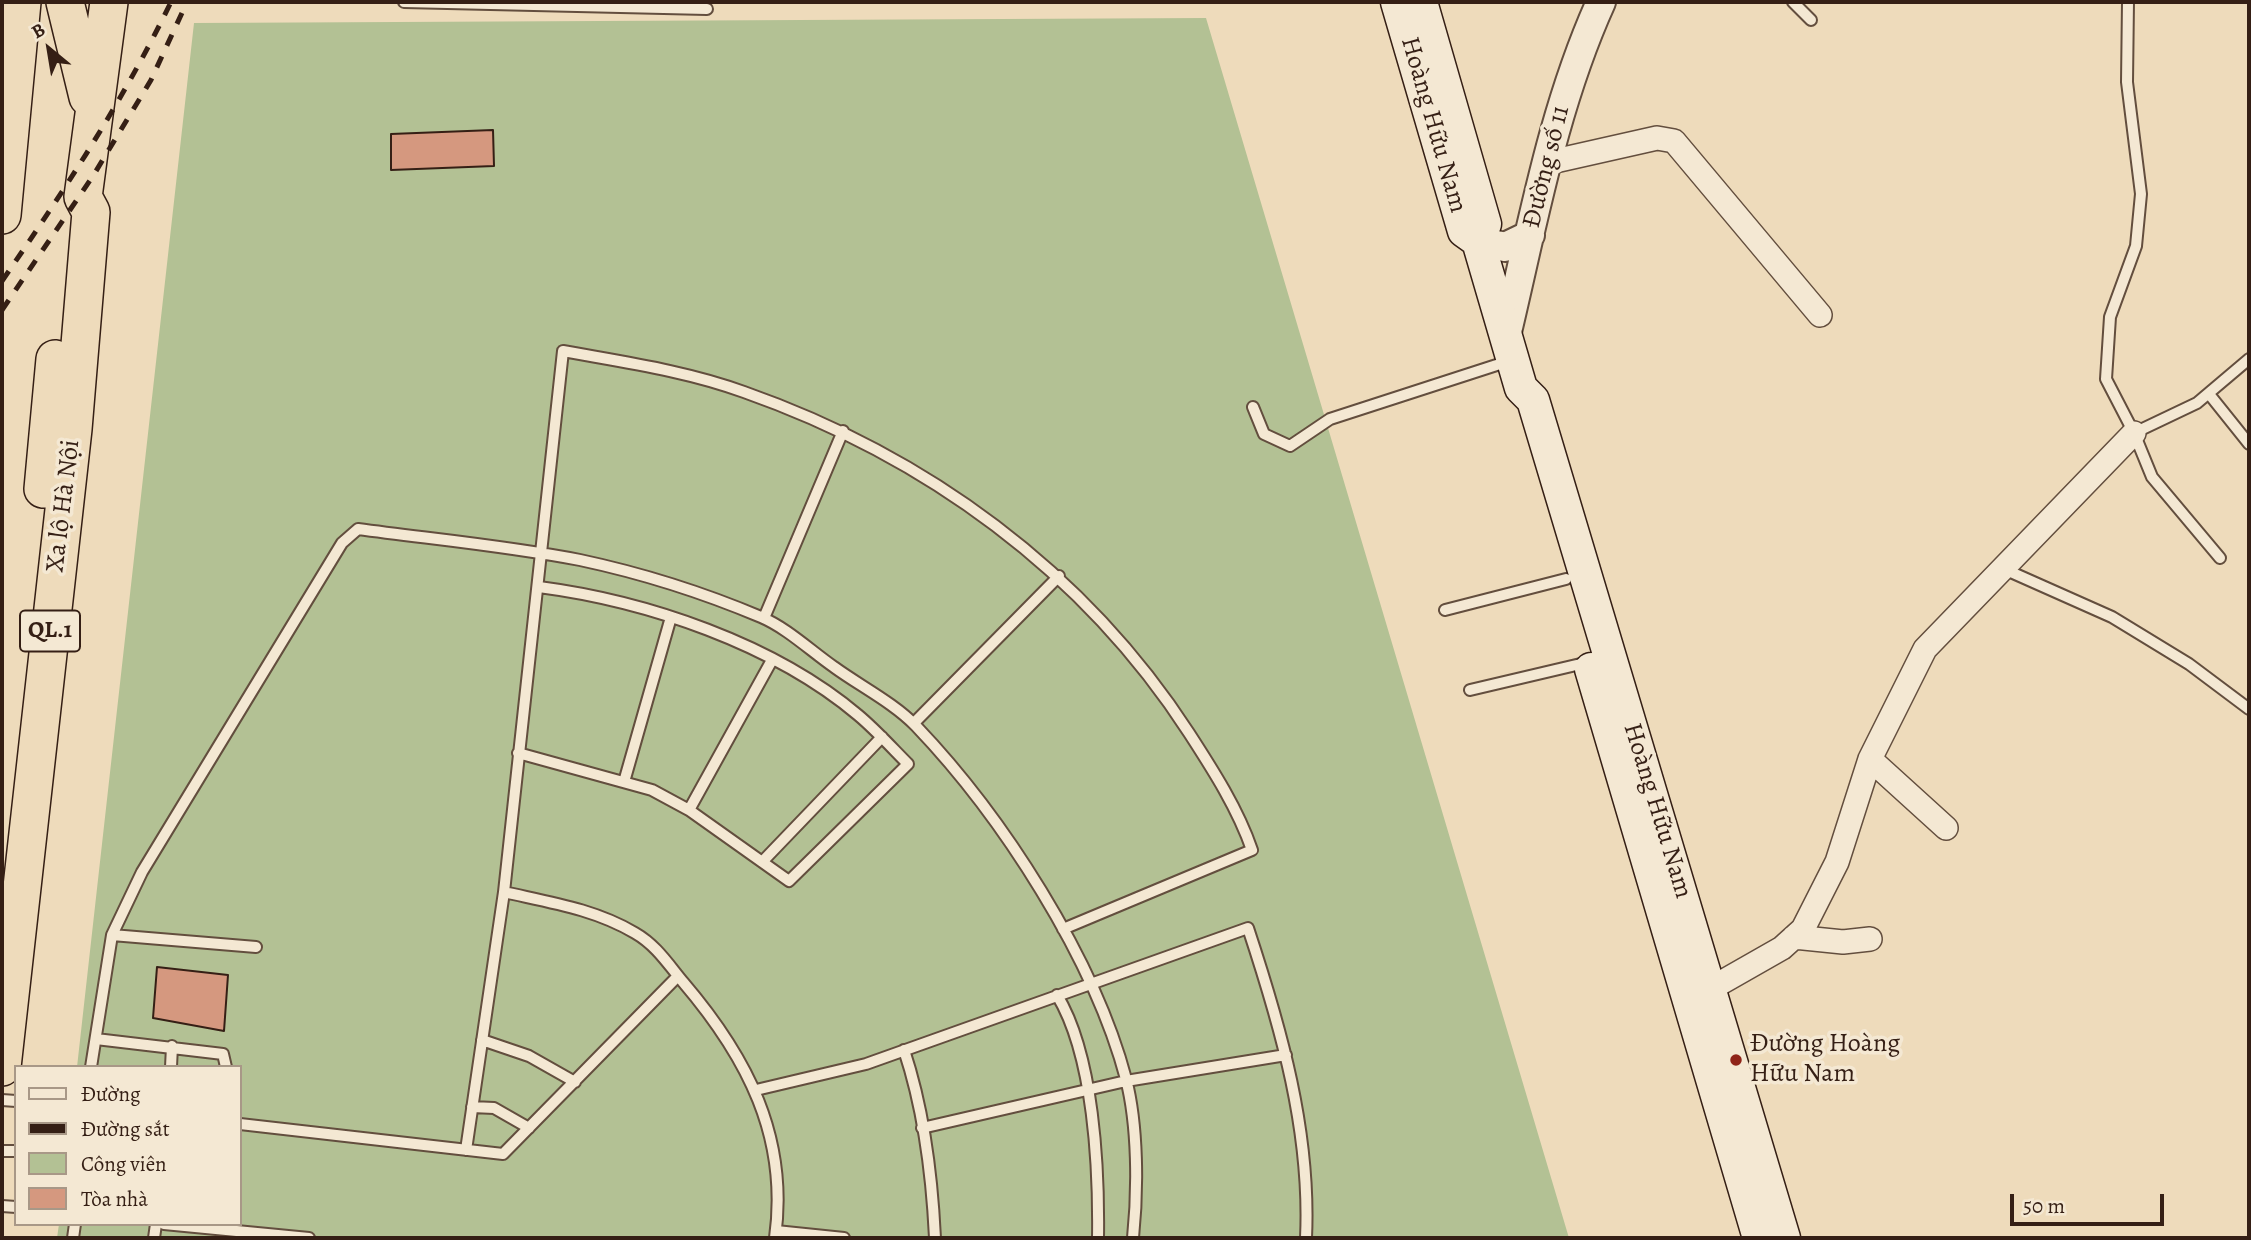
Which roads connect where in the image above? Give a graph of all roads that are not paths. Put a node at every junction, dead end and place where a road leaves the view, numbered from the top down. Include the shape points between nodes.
1 (22, 2) edge
2 (65, 2) edge
3 (109, 2) edge
4 (404, 2) edge
5 (1397, 2) edge
6 (1421, 2) edge
7 (1601, 2) edge
8 (1793, 2) edge
9 (2128, 2) edge
10 (590, 4) edge
11 (707, 9) dead end
12 (1811, 20) dead end
13 (94, 122) junction
14 (1546, 163) junction
15 (2, 215) edge
16 (1530, 235) junction
17 (1478, 241) junction
18 (1820, 315) dead end
19 (2249, 359) edge
20 (1513, 361) junction
21 (2208, 394) junction
22 (1253, 407) dead end
23 (843, 431) junction
24 (2134, 433) junction
25 (2249, 444) edge
26 (52, 514) junction
27 (543, 554) junction
28 (2220, 558) dead end
29 (2004, 569) junction
30 (1059, 576) junction
31 (1566, 579) junction
32 (539, 587) junction
33 (1445, 610) dead end
34 (671, 617) junction
35 (764, 618) junction
36 (772, 660) junction
37 (1589, 662) junction
38 (1470, 690) dead end
39 (2249, 709) edge
40 (914, 723) junction
41 (881, 737) junction
42 (518, 753) junction
43 (1870, 759) junction
44 (624, 782) junction
45 (689, 810) junction
46 (1946, 828) dead end
47 (762, 862) junction
48 (2, 865) edge
49 (504, 892) junction
50 (1063, 929) junction
51 (112, 935) junction
52 (1794, 937) junction
53 (1870, 939) dead end
54 (256, 947) dead end
55 (678, 976) junction
56 (1089, 983) junction
57 (1699, 993) junction
58 (1057, 995) junction
59 (96, 1039) junction
60 (482, 1040) junction
61 (172, 1046) junction
62 (904, 1050) junction
63 (1286, 1055) junction
64 (91, 1065) edge
65 (171, 1065) edge
66 (226, 1065) edge
67 (2, 1067) edge
68 (1126, 1081) junction
69 (575, 1082) junction
70 (1087, 1089) junction
71 (755, 1090) junction
72 (472, 1107) junction
73 (242, 1124) edge
74 (528, 1128) junction
75 (922, 1128) junction
76 (466, 1150) junction
77 (185, 1226) edge
78 (776, 1235) edge
79 (309, 1238) edge
80 (844, 1238) edge
81 (934, 1238) edge
82 (1098, 1238) edge
83 (1133, 1238) edge
84 (1306, 1238) edge
85 (1759, 1238) edge
86 (1784, 1238) edge

1 - 15 highway
2 - 13 highway, QL.1
3 - 13 highway, Xa lộ Hà Nội / QL.1
4 - 10 lane
5 - 17 main road, Hoàng Hữu Nam via 1464,231
6 - 17 main road, Hoàng Hữu Nam via 1485,224
7 - 14 street, Đường số 11 via 1567,90
8 - 12 lane
9 - 24 lane via 2127,82 2141,194 2136,246 2110,317 2106,379
10 - 11 lane
13 - 26 highway, Xa lộ Hà Nội / QL.1 via 83,197 70,210
14 - 16 street, Đường số 11
14 - 18 street via 1657,138 1674,141
16 - 17 street via 1505,247
16 - 20 street, Đường số 11
17 - 20 main road, Hoàng Hữu Nam
19 - 21 lane
20 - 22 lane via 1330,419 1290,446 1264,434
20 - 31 main road, Hoàng Hữu Nam via 1516,406
20 - 57 main road, Hoàng Hữu Nam via 1533,400
21 - 24 lane
21 - 25 lane
23 - 27 lane via 742,391 563,351
23 - 30 lane via 946,490
23 - 35 lane
24 - 28 lane via 2151,477
24 - 29 street
26 - 48 highway, Xa lộ Hà Nội / QL.1 via 36,585
26 - 67 highway, Xa lộ Hà Nội / QL.1
27 - 32 lane
27 - 35 lane via 635,573
27 - 51 lane via 358,529 342,543 142,872
29 - 39 lane via 2112,617 2189,664
29 - 43 street via 1925,649
30 - 40 lane
30 - 50 lane via 1113,632 1168,701 1208,762 1252,850
31 - 33 lane
31 - 37 main road, Hoàng Hữu Nam
32 - 34 lane via 616,600
32 - 42 lane
34 - 36 lane
34 - 44 lane
35 - 40 lane
36 - 41 lane via 857,714
36 - 45 lane
37 - 38 lane
37 - 57 main road, Hoàng Hữu Nam
40 - 50 lane via 1022,862
41 - 47 lane
41 - 47 lane via 908,764 789,881
42 - 44 lane
42 - 49 lane
43 - 46 street
43 - 52 street via 1836,862 1803,929
44 - 45 lane via 652,790
45 - 47 lane
49 - 55 lane via 579,908 635,933 661,953
49 - 60 lane
50 - 56 lane
51 - 54 lane
51 - 59 lane
52 - 53 street via 1843,942
52 - 57 street via 1783,948
55 - 69 lane
55 - 71 lane via 720,1026
56 - 58 lane
56 - 63 lane via 1248,928
56 - 68 lane
57 - 85 main road, Hoàng Hữu Nam
57 - 86 main road, Hoàng Hữu Nam
58 - 62 lane
58 - 70 lane via 1076,1040
59 - 61 lane
59 - 64 lane
60 - 69 lane via 529,1056
60 - 72 lane
61 - 65 lane
61 - 66 lane via 223,1054
62 - 71 lane via 866,1064
62 - 75 lane
63 - 68 lane
63 - 84 lane via 1300,1121
68 - 70 lane
68 - 83 lane via 1136,1169
69 - 74 lane
70 - 75 lane
70 - 82 lane via 1099,1195
71 - 78 lane via 774,1149 779,1192
72 - 74 lane via 494,1108
72 - 76 lane
73 - 76 lane
74 - 76 lane via 503,1154
75 - 81 lane via 933,1189
77 - 79 lane
78 - 80 lane

